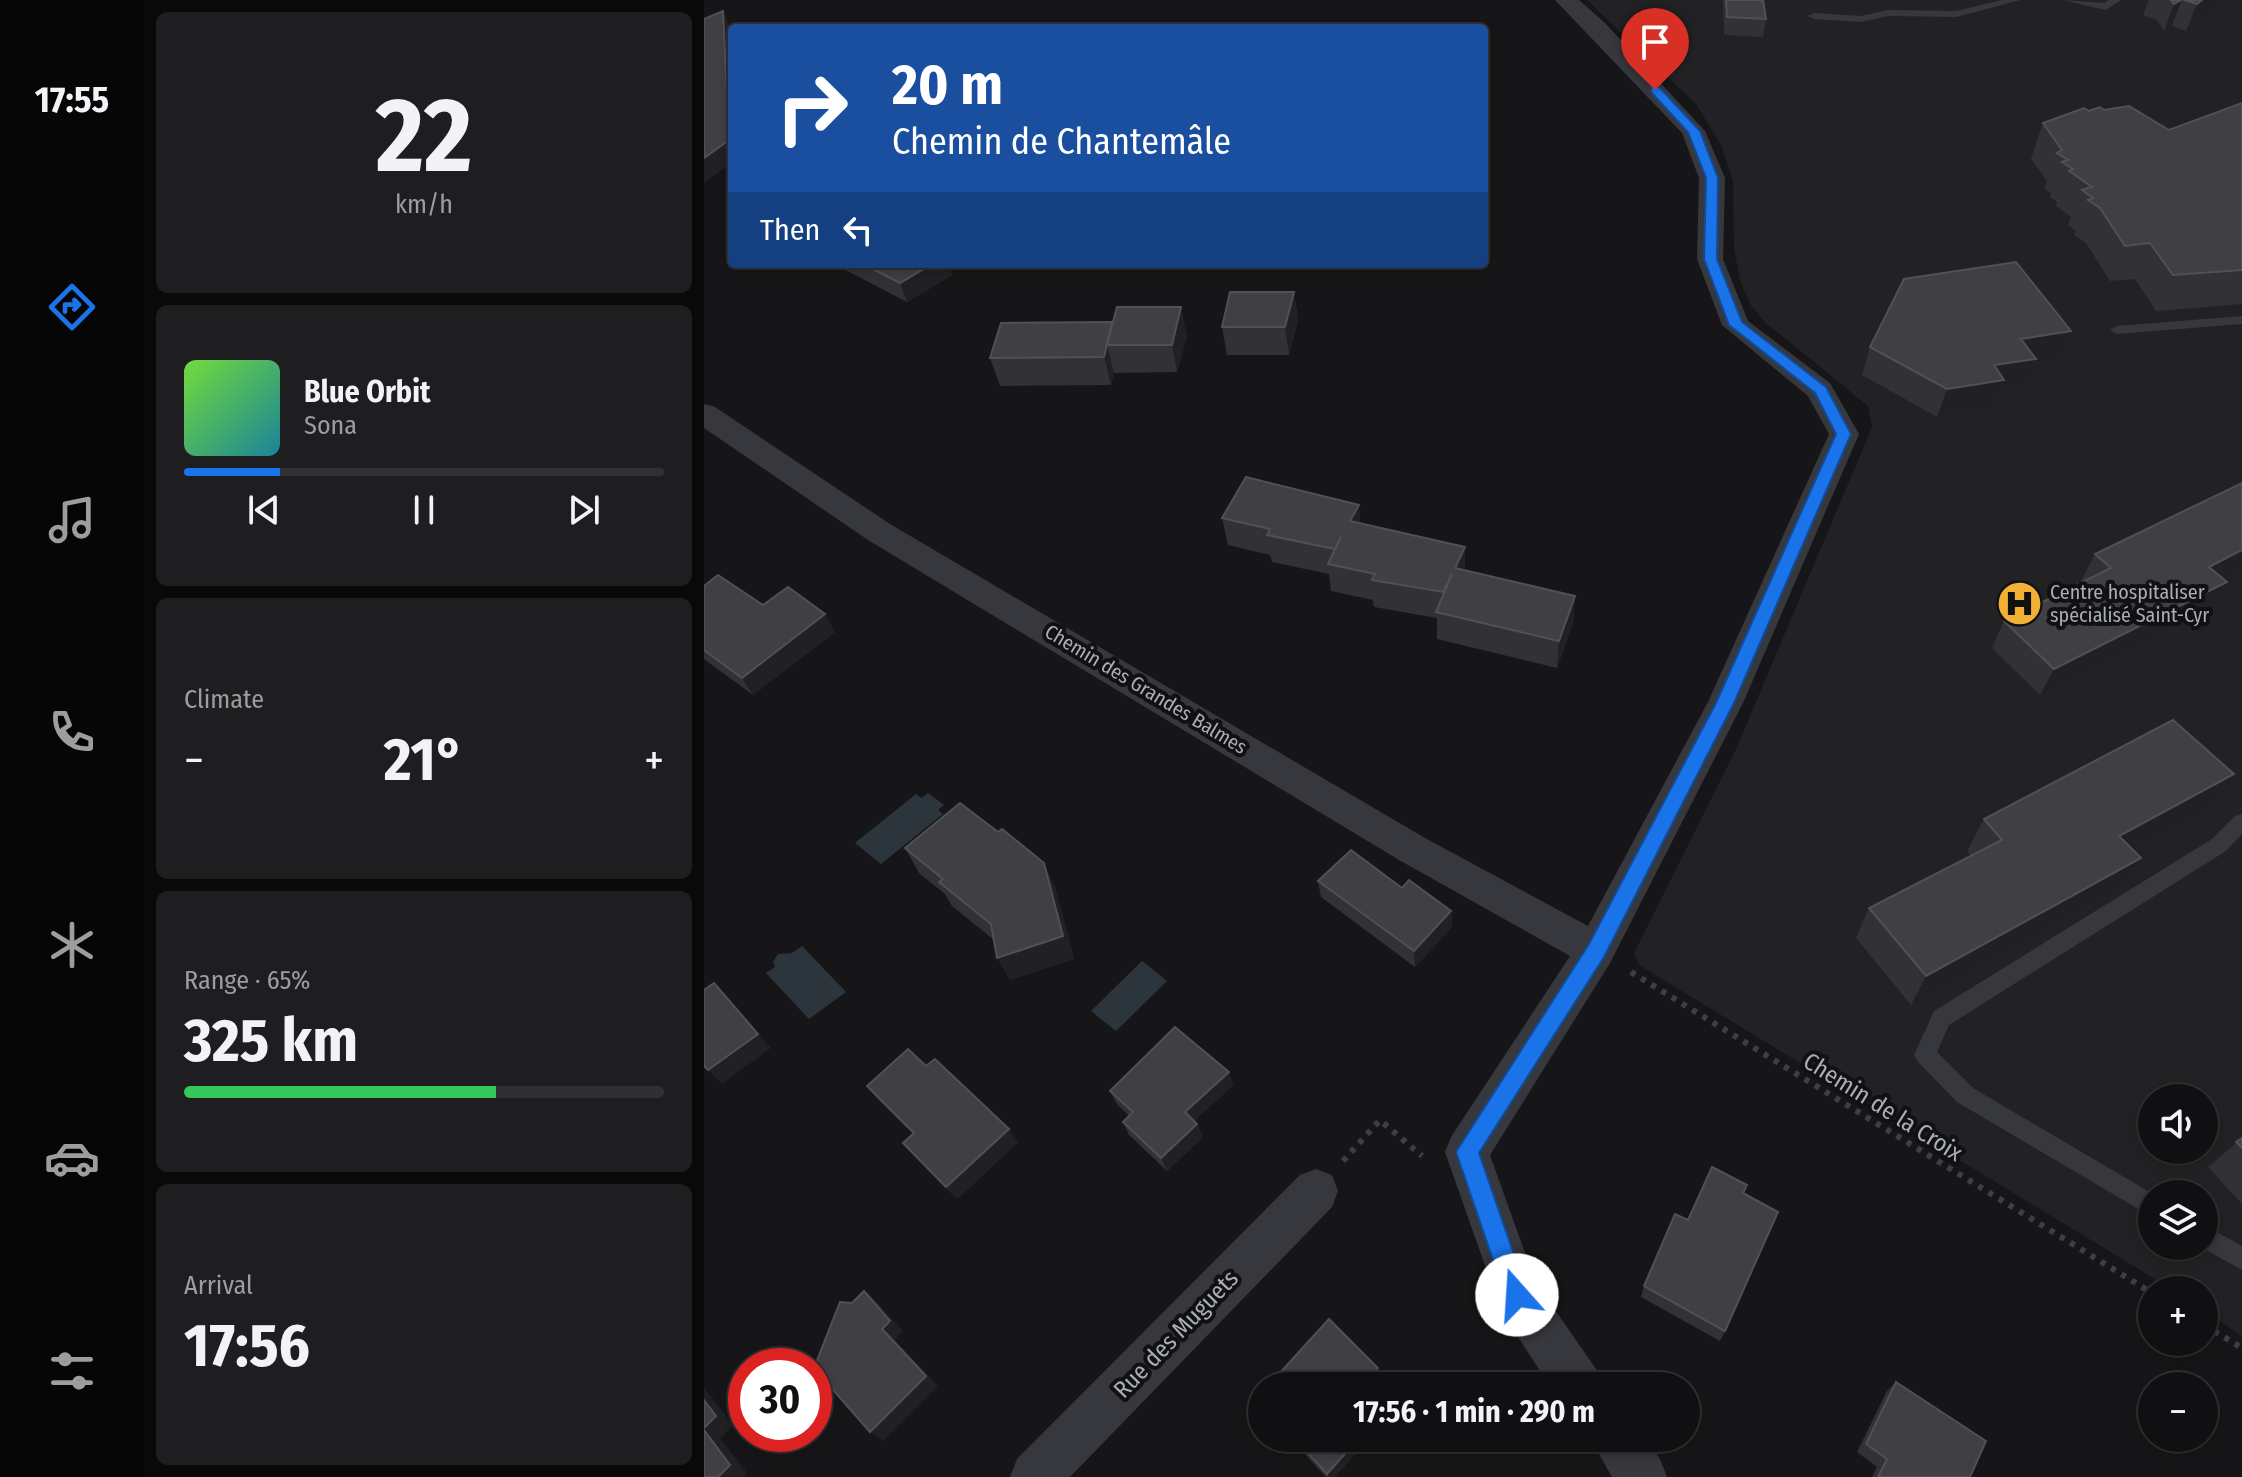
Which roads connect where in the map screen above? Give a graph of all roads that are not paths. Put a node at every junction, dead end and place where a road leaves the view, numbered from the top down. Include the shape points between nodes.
1 (1566, 0) edge
2 (2016, 0) edge
3 (2067, 0) edge
4 (2116, 0) edge
5 (1814, 16) dead end
6 (2242, 320) edge
7 (2117, 330) dead end
8 (704, 414) edge
9 (2242, 822) edge
10 (1596, 950) junction
11 (1316, 1191) road end
12 (2138, 1198) edge
13 (2218, 1244) edge
14 (2242, 1259) edge
15 (1569, 1372) edge
16 (1625, 1452) edge
17 (1035, 1477) edge
18 (1642, 1477) edge

1 - 10 street via 1693,131 1712,178 1710,259 1736,325 1820,390 1844,434 1725,703
2 - 5 lane via 1956,14
3 - 4 lane via 2106,7
6 - 7 lane
8 - 10 street, Chemin des Grandes Balmes via 879,532 1412,849
9 - 12 lane via 2219,845 1941,1018 1925,1055 1965,1095
10 - 15 street via 1467,1152 1517,1295
11 - 17 street, Rue des Muguets
13 - 14 lane
16 - 18 street

